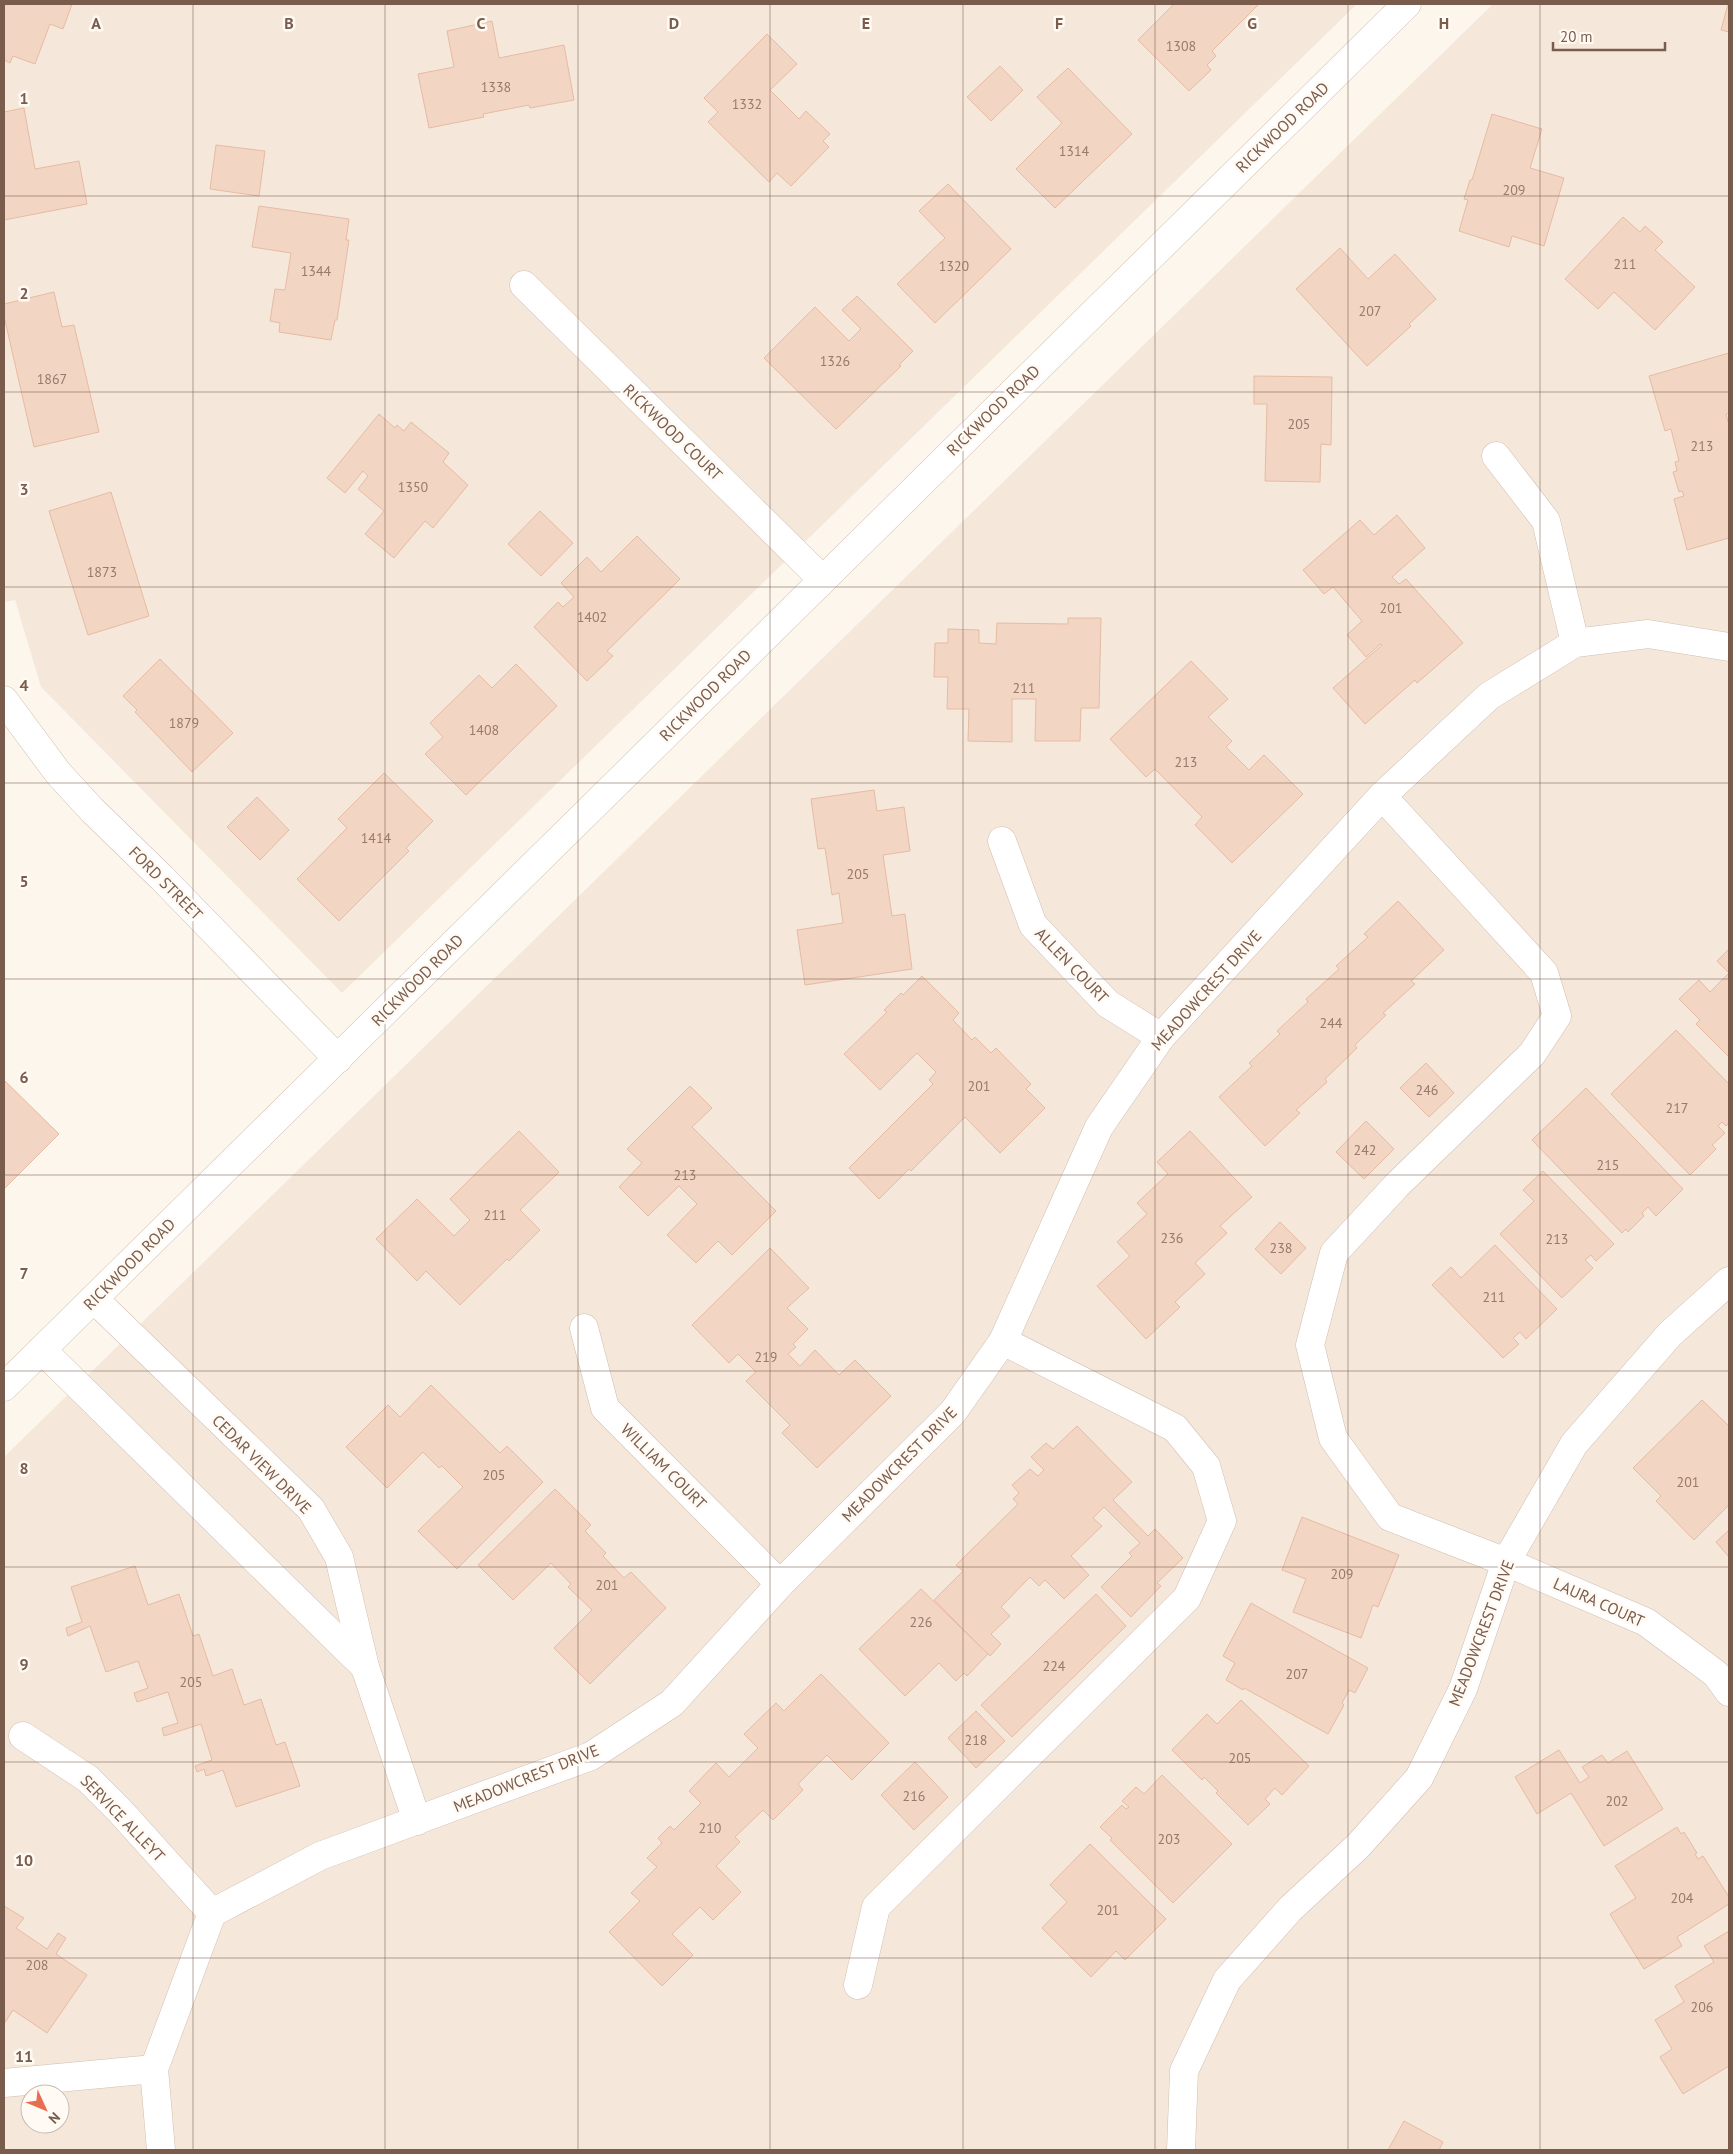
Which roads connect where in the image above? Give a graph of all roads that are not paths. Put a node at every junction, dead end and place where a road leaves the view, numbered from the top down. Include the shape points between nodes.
1 (1407, 4) edge
2 (524, 285) dead end
3 (1496, 456) dead end
4 (822, 579) junction
5 (1575, 643) junction
6 (1729, 646) edge
7 (4, 700) edge
8 (1382, 796) junction
9 (1002, 841) dead end
10 (1161, 1037) junction
11 (338, 1059) junction
12 (1729, 1281) edge
13 (94, 1299) junction
14 (584, 1328) dead end
15 (1003, 1341) junction
16 (42, 1350) junction
17 (4, 1387) edge
18 (1506, 1562) junction
19 (780, 1584) junction
20 (365, 1667) junction
21 (1729, 1692) edge
22 (23, 1736) dead end
23 (417, 1821) junction
24 (212, 1913) junction
25 (858, 1985) dead end
26 (154, 2069) junction
27 (4, 2083) edge
28 (161, 2150) edge
29 (1180, 2150) edge

1 - 4 street, RICKWOOD ROAD
2 - 4 street, RICKWOOD COURT
3 - 5 street via 1546,521
4 - 11 street, RICKWOOD ROAD
5 - 6 street, MEADOWCREST DRIVE via 1648,634
5 - 8 street, MEADOWCREST DRIVE via 1489,696
7 - 11 street, FORD STREET via 58,773 92,810
8 - 10 street, MEADOWCREST DRIVE
8 - 18 street, LAURA COURT via 1544,973 1557,1016 1532,1054 1397,1185 1334,1253 1310,1345 1333,1438 1390,1517
9 - 10 street, ALLEN COURT via 1033,925 1108,1004
10 - 15 street, MEADOWCREST DRIVE via 1100,1127
11 - 13 street, RICKWOOD ROAD
12 - 18 street, MEADOWCREST DRIVE via 1670,1334 1574,1444
13 - 16 street, RICKWOOD ROAD
13 - 20 street, CEDAR VIEW DRIVE via 310,1510 339,1556
14 - 19 street, WILLIAM COURT via 605,1408
15 - 19 street, MEADOWCREST DRIVE via 954,1412
15 - 25 street via 1175,1428 1206,1466 1222,1521 1187,1598 876,1907
16 - 17 street, RICKWOOD ROAD
16 - 20 street, CEDAR VIEW DRIVE
18 - 21 street, LAURA COURT via 1646,1622 1716,1674
18 - 29 street, MEADOWCREST DRIVE via 1463,1689 1419,1778 1358,1846 1290,1909 1228,1980 1184,2071
19 - 23 street, MEADOWCREST DRIVE via 672,1703 591,1756
20 - 23 street, CEDAR VIEW DRIVE
22 - 24 street, SERVICE ALLEYT via 88,1779
23 - 24 street, MEADOWCREST DRIVE via 320,1856
24 - 26 street
26 - 27 street
26 - 28 street

